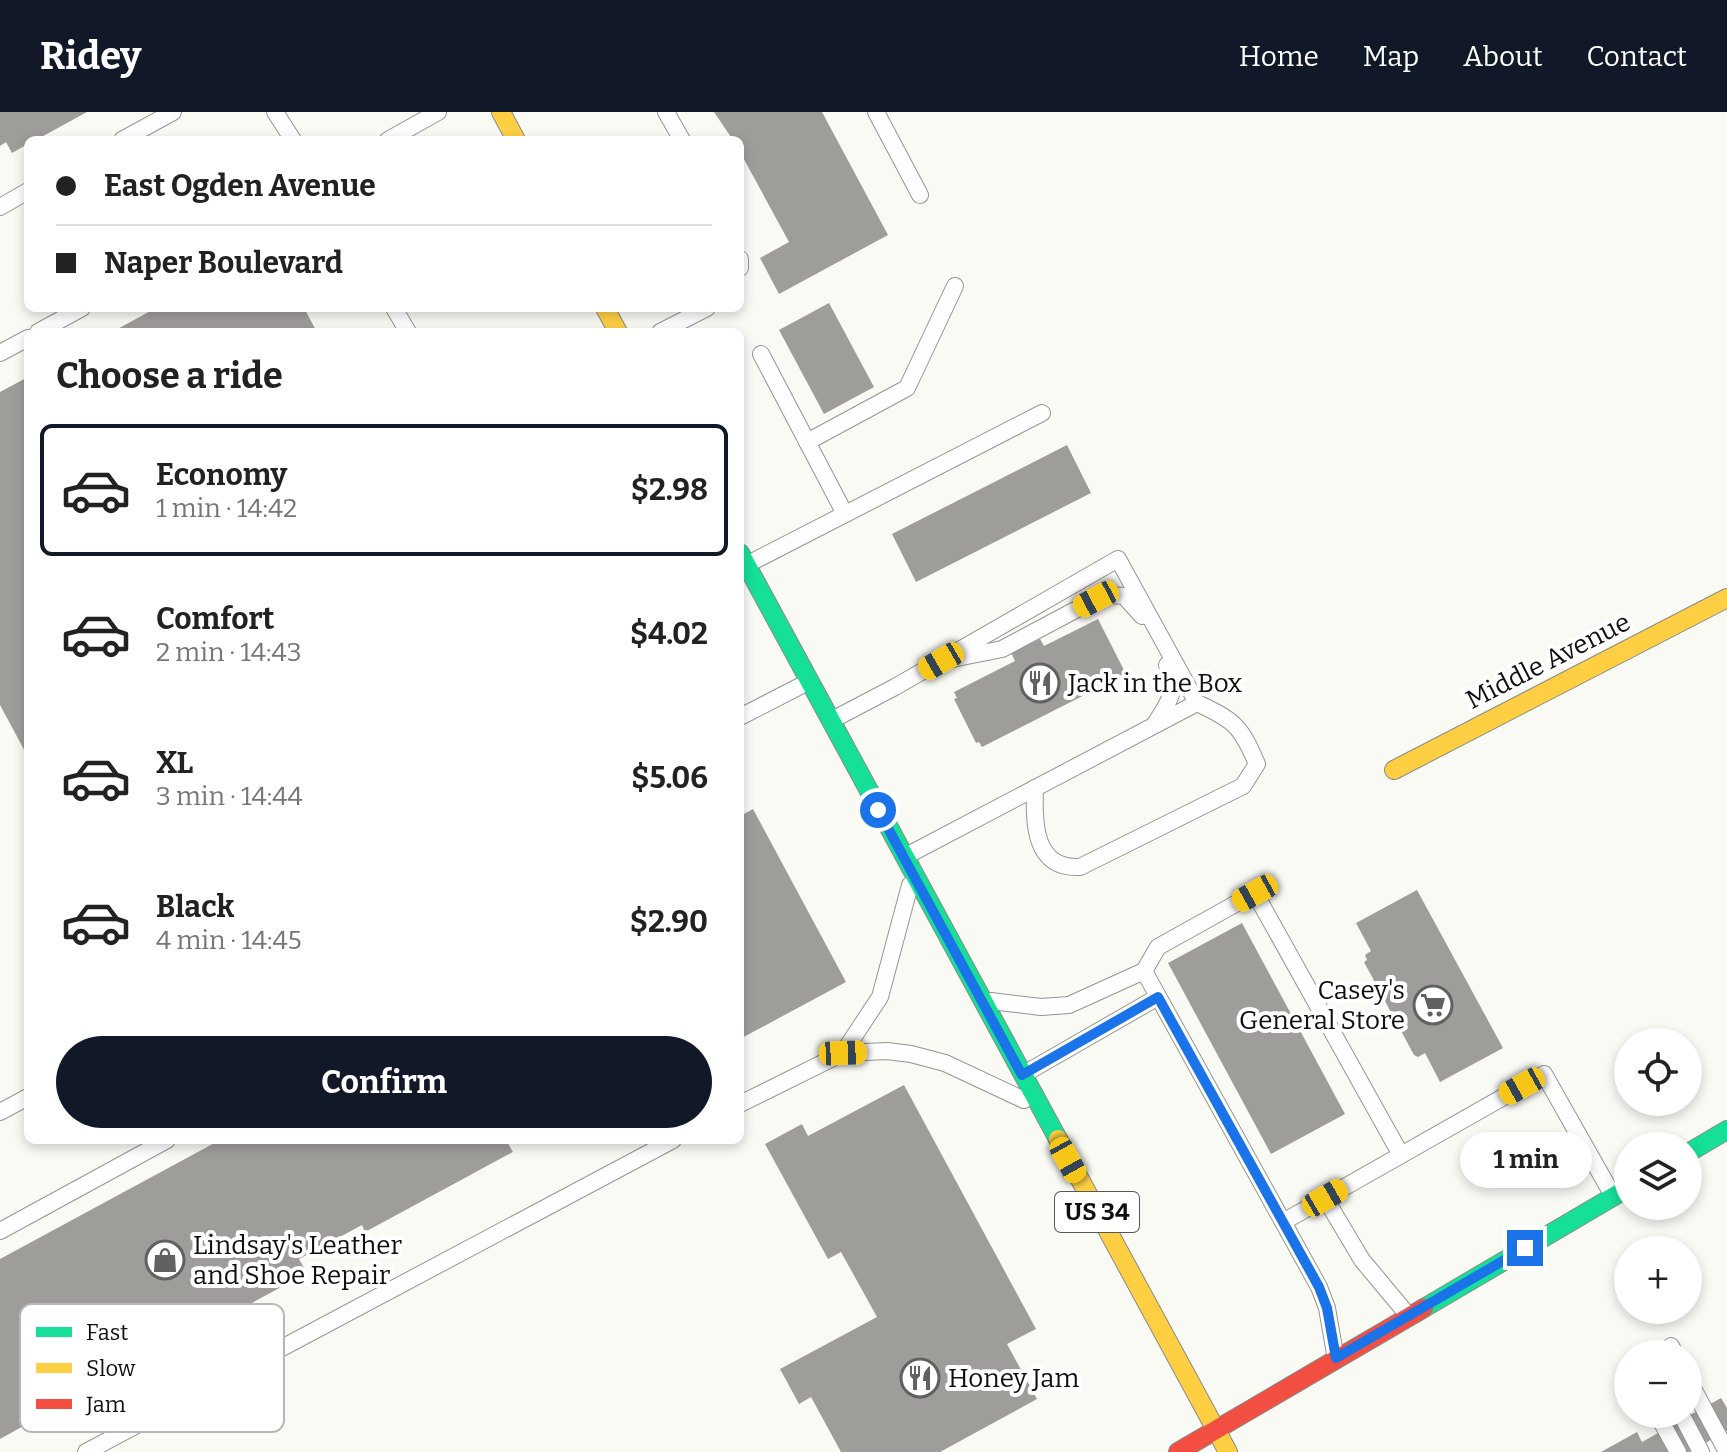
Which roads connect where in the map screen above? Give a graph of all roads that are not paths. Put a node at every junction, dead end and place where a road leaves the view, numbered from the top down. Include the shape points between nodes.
1 (173, 112) edge
2 (275, 112) edge
3 (438, 112) edge
4 (501, 112) edge
5 (666, 112) edge
6 (876, 112) edge
7 (129, 136) edge
8 (290, 136) edge
9 (395, 136) edge
10 (514, 136) edge
11 (680, 136) edge
12 (24, 193) edge
13 (920, 195) dead end
14 (0, 207) edge
15 (955, 286) dead end
16 (75, 312) edge
17 (699, 312) edge
18 (45, 328) edge
19 (668, 328) edge
20 (24, 340) edge
21 (0, 353) edge
22 (761, 354) dead end
23 (1042, 413) dead end
24 (807, 442) junction
25 (845, 514) junction
26 (744, 559) edge
27 (744, 561) edge
28 (1727, 598) edge
29 (941, 661) junction
30 (809, 681) junction
31 (1197, 703) junction
32 (744, 715) edge
33 (831, 721) junction
34 (1154, 725) junction
35 (1394, 770) dead end
36 (1035, 788) junction
37 (908, 865) junction
38 (1144, 971) junction
39 (1158, 997) junction
40 (981, 1000) junction
41 (843, 1053) junction
42 (1022, 1075) junction
43 (24, 1099) edge
44 (744, 1102) edge
45 (1040, 1108) junction
46 (0, 1112) edge
47 (1727, 1130) edge
48 (160, 1144) edge
49 (665, 1144) edge
50 (1702, 1145) edge
51 (1401, 1155) junction
52 (1614, 1181) edge
53 (1614, 1196) edge
54 (1325, 1198) junction
55 (1283, 1222) junction
56 (0, 1231) edge
57 (1409, 1315) junction
58 (284, 1347) edge
59 (1336, 1358) junction
60 (1702, 1405) edge
61 (1665, 1428) edge
62 (1688, 1428) edge
63 (1216, 1430) junction
64 (124, 1432) edge
65 (86, 1452) edge
66 (1178, 1452) edge
67 (1228, 1452) edge
68 (1678, 1452) edge
69 (1701, 1452) edge
70 (1727, 1452) edge

1 - 7 lane
2 - 8 lane
3 - 9 lane
4 - 10 main road
5 - 11 lane
6 - 13 lane
12 - 14 lane
15 - 24 lane via 907,388
16 - 18 lane
17 - 19 lane
20 - 21 lane
22 - 24 lane
23 - 25 lane
24 - 25 lane
25 - 26 lane
27 - 30 main road, US 34
28 - 35 main road, Middle Avenue
29 - 31 lane via 1118,559
29 - 33 lane
29 - 34 lane via 1002,649 1096,599 1124,596 1140,612 1174,682 1171,698
30 - 32 lane
30 - 33 main road, US 34
31 - 34 lane
31 - 36 lane via 1228,717 1246,738 1257,764 1243,786 1080,867 1054,861 1042,849 1034,819
33 - 37 main road, US 34
34 - 36 lane
36 - 37 lane
37 - 40 main road, US 34
37 - 41 lane via 880,997
38 - 39 lane
38 - 40 lane via 1069,1005
38 - 51 lane via 1158,947 1255,893
39 - 42 lane
39 - 55 lane
40 - 42 main road, US 34
41 - 44 lane
41 - 45 lane via 887,1051 945,1063
42 - 45 main road, US 34
43 - 46 lane
45 - 63 main road, US 34
47 - 50 main road
48 - 56 lane
49 - 58 lane
51 - 52 lane via 1544,1074
51 - 54 lane
53 - 57 main road
54 - 55 lane
54 - 57 lane via 1362,1260
55 - 59 lane via 1319,1287
57 - 59 main road
59 - 63 main road
60 - 70 lane
61 - 68 lane
62 - 69 lane
63 - 66 main road
63 - 67 main road, US 34
64 - 65 lane

